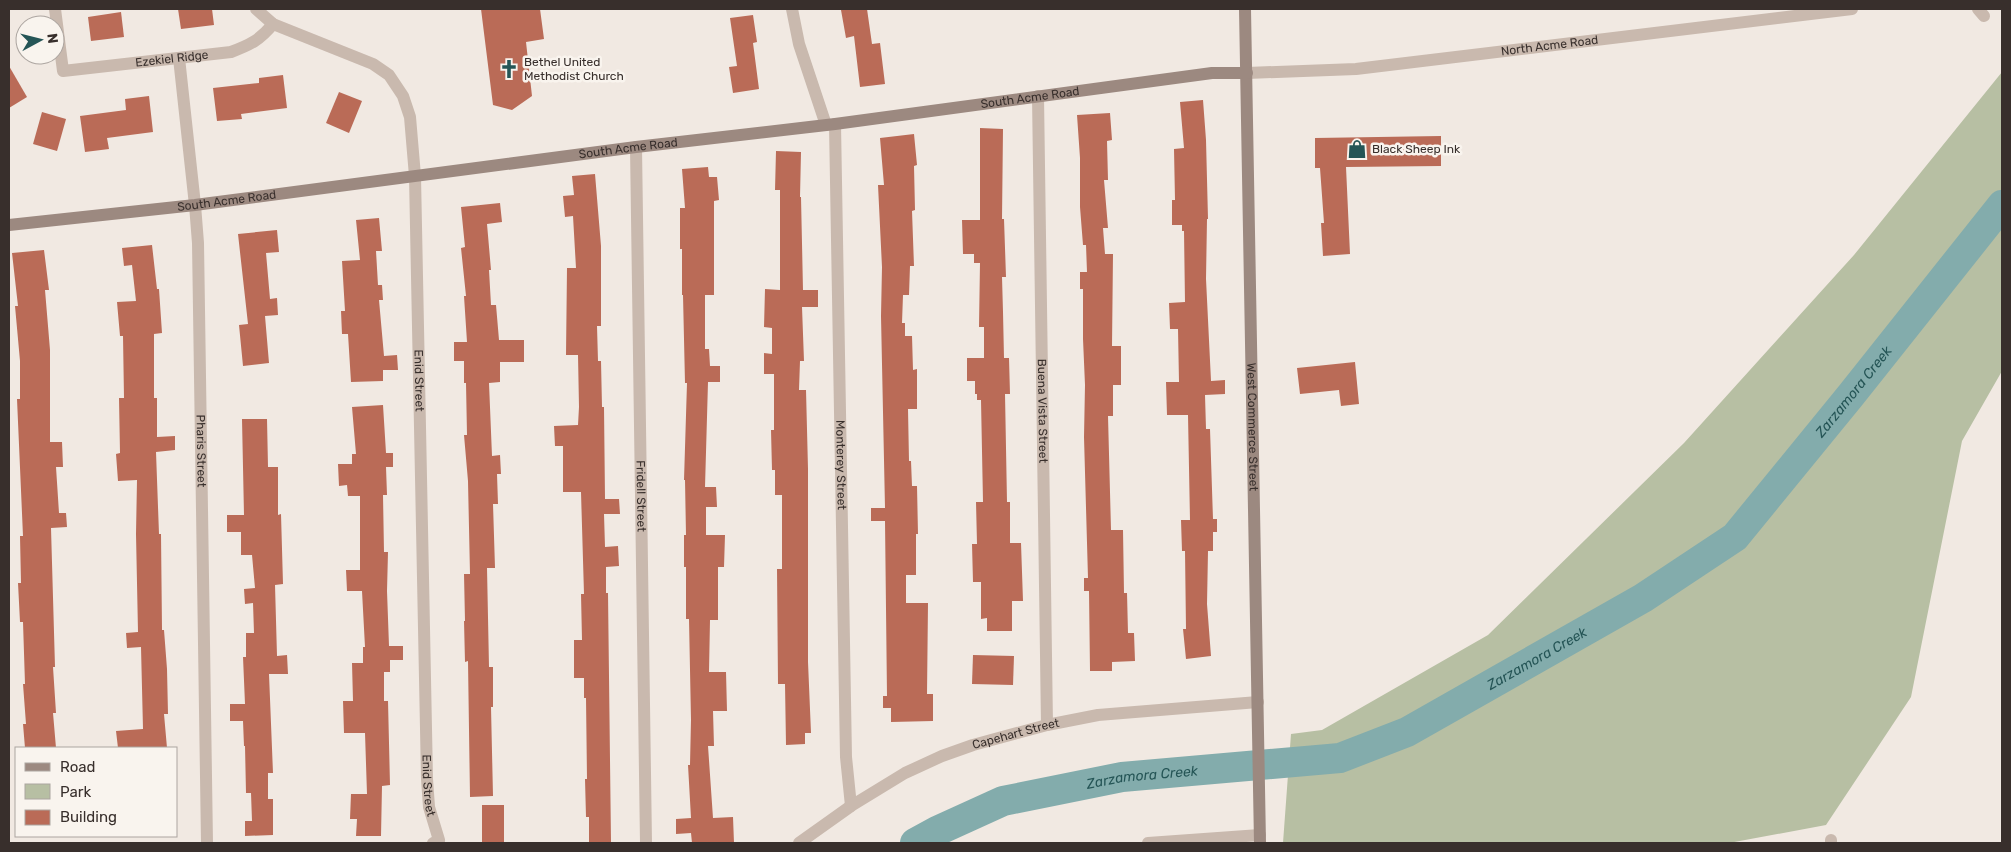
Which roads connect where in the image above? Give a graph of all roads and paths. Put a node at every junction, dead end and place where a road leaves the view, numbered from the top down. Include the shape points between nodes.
1 (55, 9) edge
2 (256, 9) edge
3 (792, 9) edge
4 (1245, 9) edge
5 (1852, 9) edge
6 (273, 24) junction
7 (179, 58) junction
8 (1247, 73) junction
9 (1038, 96) junction
10 (830, 125) junction
11 (636, 147) junction
12 (415, 176) junction
13 (195, 205) junction
14 (9, 225) edge
15 (1258, 702) junction
16 (1047, 725) junction
17 (851, 806) junction
18 (1260, 839) edge
19 (436, 842) edge
20 (207, 843) edge
21 (646, 843) edge
22 (799, 843) edge
23 (1148, 843) edge

1 - 7 street, Ezekiel Ridge via 63,71
2 - 6 street, Enid Street
3 - 10 street, Monterey Street via 799,44
4 - 8 street, West Commerce Street
5 - 8 street, North Acme Road via 1356,69
6 - 7 street, Ezekiel Ridge via 252,44 238,50
6 - 12 street, Enid Street via 373,64 389,75 403,96 410,117
7 - 13 street, Pharis Street
8 - 9 street, South Acme Road via 1212,74
8 - 15 street, West Commerce Street
9 - 10 street, South Acme Road
9 - 16 street, Buena Vista Street
10 - 11 street, South Acme Road
10 - 17 street, Monterey Street via 846,757
11 - 12 street, South Acme Road
11 - 21 street, Fridell Street
12 - 13 street, South Acme Road
12 - 19 street, Enid Street via 427,779
13 - 14 street, South Acme Road
13 - 20 street, Pharis Street
15 - 16 street, Capehart Street via 1098,715
15 - 18 street, West Commerce Street
16 - 17 street, Capehart Street via 942,756 905,772
17 - 22 street, Capehart Street
18 - 23 street

